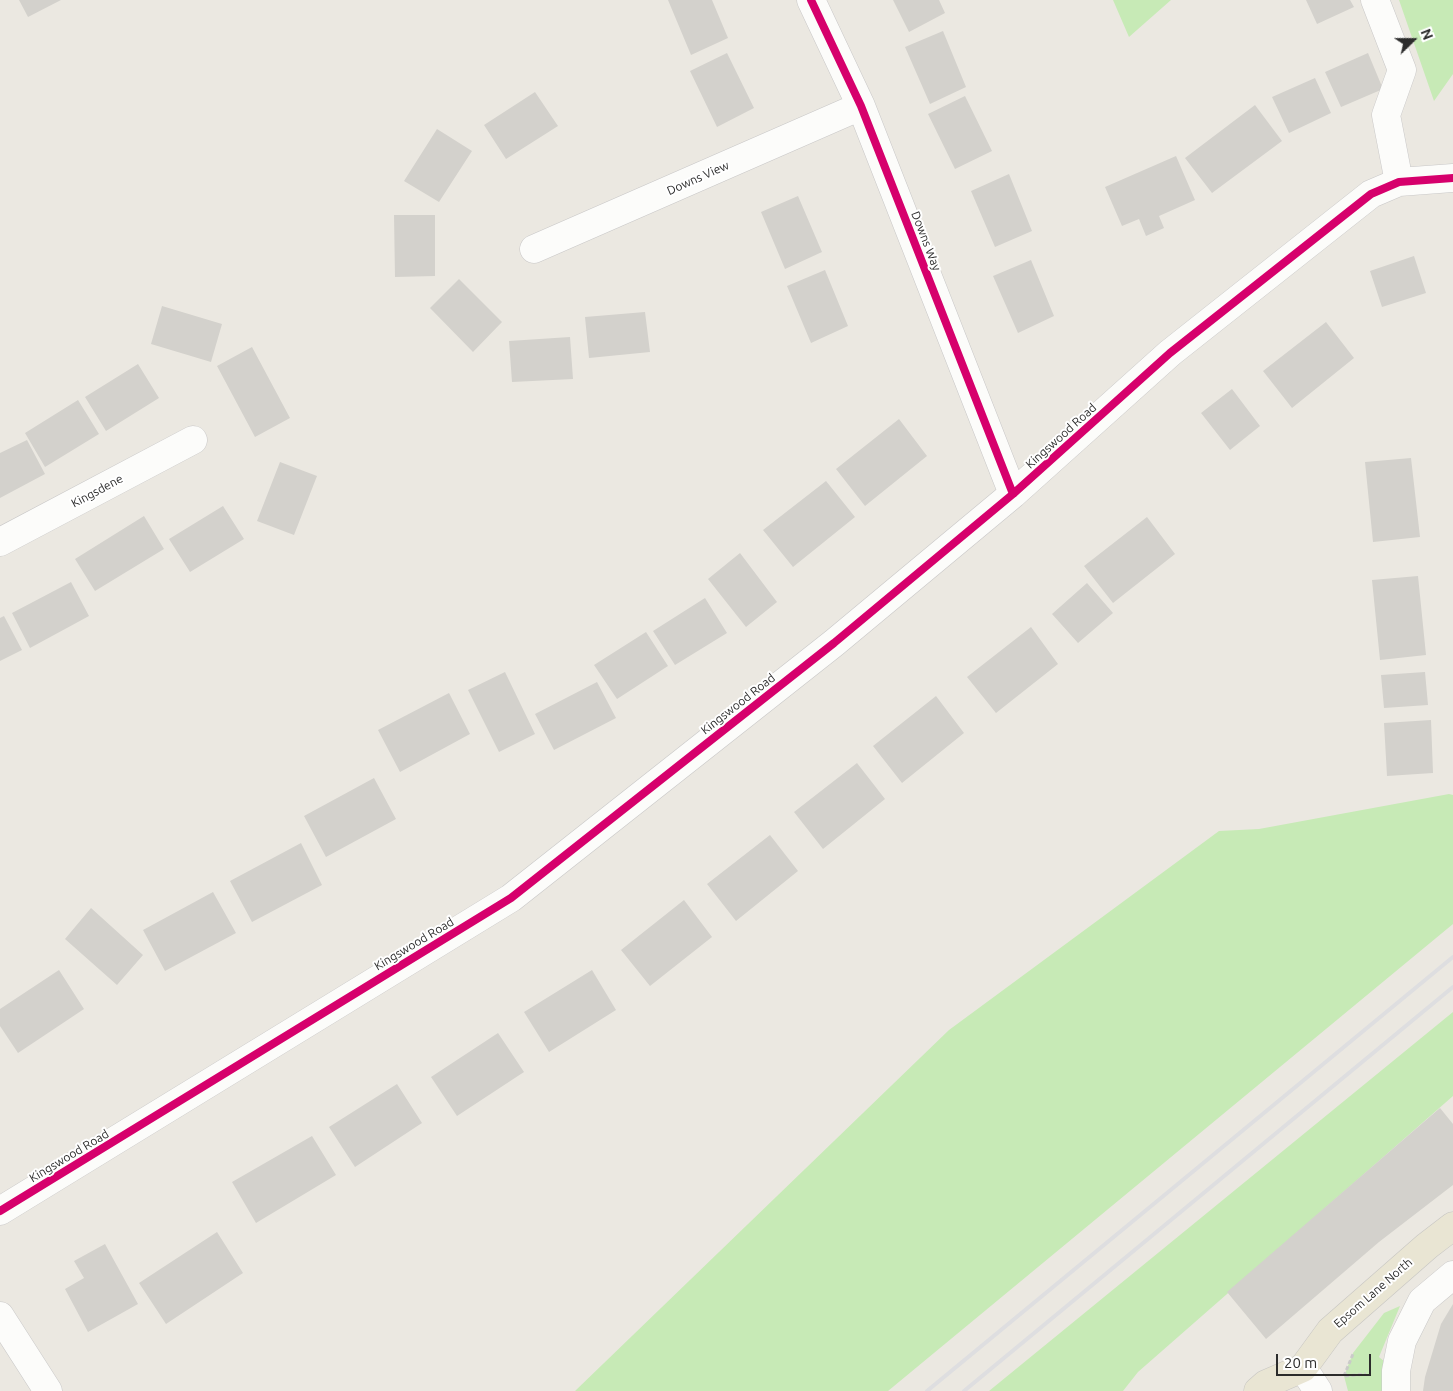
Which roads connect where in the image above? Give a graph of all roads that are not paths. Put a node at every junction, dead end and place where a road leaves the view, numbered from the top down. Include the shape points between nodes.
1 (811, 0) edge
2 (1375, 0) edge
3 (861, 106) junction
4 (1453, 178) edge
5 (1399, 182) junction
6 (534, 249) dead end
7 (193, 440) dead end
8 (1013, 494) junction
9 (0, 542) edge
10 (0, 1211) edge
11 (1453, 1226) edge
12 (1453, 1274) edge
13 (0, 1316) edge
14 (1303, 1368) junction
15 (48, 1391) edge
16 (1258, 1391) edge
17 (1318, 1391) edge
18 (1396, 1391) edge

1 - 3 street, Downs Way
2 - 5 street via 1402,70 1386,115
3 - 6 street, Downs View
3 - 8 street, Downs Way
4 - 5 street, Kingswood Road
5 - 8 street, Kingswood Road via 1371,194 1170,353
7 - 9 street, Kingsdene
8 - 10 street, Kingswood Road via 834,643 511,898
11 - 14 main road, Epsom Lane North via 1330,1331
12 - 18 street via 1422,1301 1402,1341
13 - 15 street
14 - 16 main road via 1266,1384
14 - 17 street

